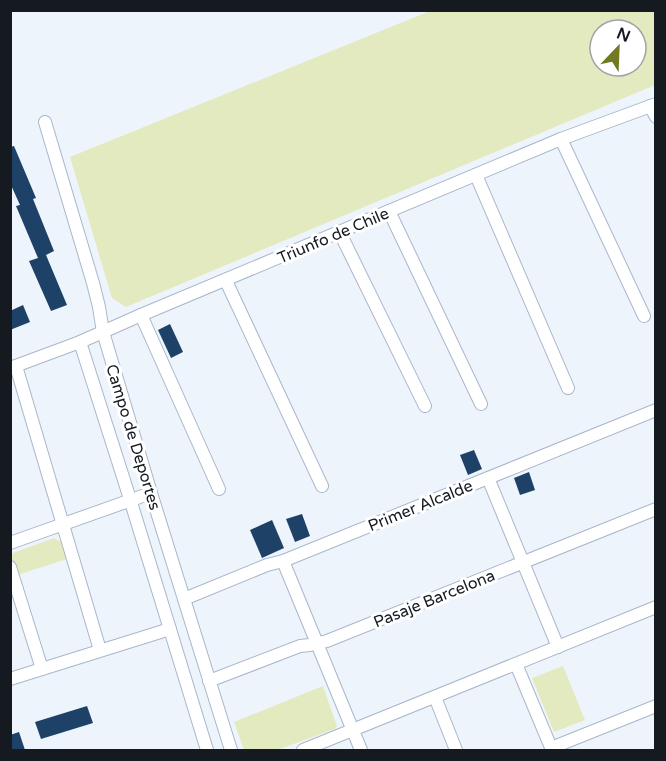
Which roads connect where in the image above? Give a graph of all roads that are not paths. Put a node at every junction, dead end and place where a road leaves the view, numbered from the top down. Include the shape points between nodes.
1 (654, 109) edge
2 (45, 122) dead end
3 (561, 139) junction
4 (476, 175) junction
5 (389, 211) junction
6 (340, 233) junction
7 (226, 281) junction
8 (141, 315) junction
9 (644, 316) dead end
10 (103, 332) junction
11 (80, 342) junction
12 (13, 367) edge
13 (568, 388) dead end
14 (481, 404) dead end
15 (425, 406) dead end
16 (656, 410) edge
17 (488, 478) junction
18 (322, 486) dead end
19 (219, 489) dead end
20 (151, 493) junction
21 (130, 500) junction
22 (656, 509) edge
23 (63, 524) junction
24 (10, 543) edge
25 (283, 561) junction
26 (523, 562) junction
27 (10, 567) edge
28 (184, 598) junction
29 (656, 607) edge
30 (170, 629) junction
31 (317, 643) junction
32 (558, 647) junction
33 (100, 650) junction
34 (516, 664) junction
35 (42, 669) junction
36 (10, 679) edge
37 (210, 681) junction
38 (435, 697) junction
39 (656, 706) edge
40 (353, 731) junction
41 (551, 749) edge
42 (207, 750) edge
43 (231, 750) edge
44 (303, 750) edge
45 (361, 750) edge
46 (456, 750) edge

1 - 3 street, Triunfo de Chile
2 - 10 street, Campo de Deportes via 93,282
3 - 4 street, Triunfo de Chile
3 - 9 street
4 - 5 street, Triunfo de Chile
4 - 13 street
5 - 6 street, Triunfo de Chile
5 - 14 street
6 - 7 street, Triunfo de Chile
6 - 15 street
7 - 8 street, Triunfo de Chile
7 - 18 street
8 - 10 street, Triunfo de Chile
8 - 19 street
10 - 11 street, Triunfo de Chile
10 - 20 street, Campo de Deportes
11 - 12 street, Triunfo de Chile
11 - 21 street, Campo de Deportes
12 - 23 street
16 - 17 street, Primer Alcalde
17 - 25 street, Primer Alcalde
17 - 26 street
20 - 21 street
20 - 28 street, Campo de Deportes
21 - 23 street
21 - 30 street, Campo de Deportes
22 - 26 street, Pasaje Barcelona
23 - 24 street
23 - 33 street
25 - 28 street, Primer Alcalde
25 - 31 street
26 - 31 street, Pasaje Barcelona
26 - 32 street
27 - 35 street
28 - 37 street, Campo de Deportes
29 - 32 street
30 - 33 street
30 - 42 street, Campo de Deportes
31 - 37 street, Pasaje Barcelona
31 - 40 street
32 - 34 street
33 - 35 street
34 - 38 street
34 - 41 street
35 - 36 street
37 - 43 street, Campo de Deportes
38 - 40 street
38 - 46 street
39 - 41 street
40 - 44 street
40 - 45 street

